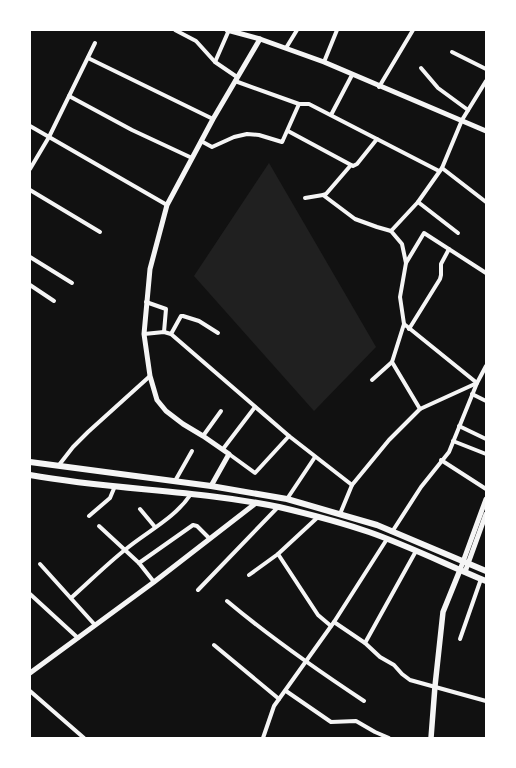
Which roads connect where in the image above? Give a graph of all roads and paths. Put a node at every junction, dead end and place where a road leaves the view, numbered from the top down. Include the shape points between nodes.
1 (175, 30) edge
2 (228, 30) edge
3 (297, 30) edge
4 (337, 30) edge
5 (413, 30) edge
6 (260, 39) junction
7 (95, 43) dead end
8 (286, 48) junction
9 (452, 52) dead end
10 (88, 58) junction
11 (215, 62) junction
12 (324, 62) junction
13 (421, 68) dead end
14 (486, 69) edge
15 (352, 74) junction
16 (236, 79) junction
17 (486, 81) edge
18 (379, 87) junction
19 (69, 96) junction
20 (299, 104) junction
21 (468, 110) junction
22 (331, 115) junction
23 (213, 119) junction
24 (462, 120) junction
25 (30, 126) edge
26 (288, 131) junction
27 (486, 131) edge
28 (49, 136) junction
29 (377, 139) junction
30 (201, 141) junction
31 (192, 158) junction
32 (351, 165) junction
33 (30, 169) edge
34 (441, 170) junction
35 (30, 190) edge
36 (323, 195) junction
37 (305, 198) dead end
38 (418, 202) junction
39 (486, 202) edge
40 (167, 205) junction
41 (391, 231) junction
42 (100, 232) dead end
43 (458, 233) dead end
44 (449, 249) junction
45 (30, 257) edge
46 (406, 263) junction
47 (486, 273) edge
48 (72, 283) dead end
49 (30, 285) edge
50 (54, 301) dead end
51 (146, 302) junction
52 (404, 324) junction
53 (410, 329) junction
54 (164, 332) junction
55 (218, 333) dead end
56 (144, 334) junction
57 (171, 334) junction
58 (392, 362) junction
59 (486, 366) edge
60 (150, 376) junction
61 (372, 380) dead end
62 (477, 383) junction
63 (472, 394) junction
64 (486, 401) edge
65 (255, 407) junction
66 (420, 409) junction
67 (221, 411) dead end
68 (459, 426) junction
69 (203, 436) junction
70 (288, 436) junction
71 (486, 439) edge
72 (453, 441) junction
73 (223, 449) junction
74 (192, 451) dead end
75 (229, 454) junction
76 (486, 454) edge
77 (315, 457) junction
78 (441, 460) junction
79 (30, 462) edge
80 (60, 465) junction
81 (30, 475) edge
82 (175, 481) junction
83 (352, 485) junction
84 (115, 486) junction
85 (211, 486) junction
86 (486, 489) edge
87 (191, 494) junction
88 (287, 499) junction
89 (486, 499) edge
90 (256, 503) junction
91 (278, 507) junction
92 (140, 509) dead end
93 (340, 514) junction
94 (486, 514) edge
95 (90, 516) dead end
96 (318, 517) junction
97 (99, 526) dead end
98 (155, 527) junction
99 (392, 532) junction
100 (209, 538) junction
101 (387, 539) junction
102 (125, 550) junction
103 (416, 551) junction
104 (278, 554) junction
105 (466, 562) junction
106 (40, 564) dead end
107 (139, 564) junction
108 (462, 571) junction
109 (486, 571) edge
110 (249, 575) dead end
111 (483, 580) edge
112 (154, 582) junction
113 (198, 590) dead end
114 (30, 594) edge
115 (71, 598) junction
116 (227, 601) dead end
117 (332, 624) junction
118 (95, 625) junction
119 (78, 638) junction
120 (460, 639) dead end
121 (365, 643) junction
122 (214, 646) dead end
123 (307, 661) junction
124 (30, 673) edge
125 (435, 686) junction
126 (30, 691) edge
127 (286, 691) junction
128 (279, 699) junction
129 (364, 701) dead end
130 (486, 701) edge
131 (84, 738) edge
132 (263, 738) edge
133 (389, 738) edge
134 (431, 738) edge

1 - 11 street via 196,41
2 - 6 street
2 - 11 street
3 - 8 street
4 - 12 street
5 - 18 street
6 - 8 street
6 - 16 street
7 - 10 street
8 - 12 street
9 - 14 street
10 - 19 street
10 - 23 street
11 - 16 street
12 - 15 street
13 - 21 street via 438,88
15 - 18 street
15 - 22 street
16 - 20 street
16 - 23 street
17 - 21 street
18 - 24 street
19 - 28 street
19 - 31 street via 132,130
20 - 22 street via 309,104
20 - 26 street
21 - 24 street
22 - 29 street
23 - 30 street
24 - 27 street
24 - 34 street
25 - 28 street
26 - 30 street via 282,142 253,134 234,137 212,147
26 - 32 street
28 - 33 street
28 - 40 street
29 - 32 street via 357,164
29 - 34 street
30 - 31 street
31 - 40 street
32 - 36 street
34 - 38 street
34 - 39 street
35 - 42 street
36 - 37 street
36 - 41 street via 355,219
38 - 41 street
38 - 43 street
40 - 51 street via 150,269
41 - 46 street via 402,244
44 - 46 street via 424,233
44 - 47 street
44 - 53 street via 441,264 440,279
45 - 48 street
46 - 52 street via 400,298
49 - 50 street
51 - 54 street via 166,309
51 - 56 street
52 - 53 street
52 - 58 street
53 - 62 street
54 - 56 street
54 - 57 street
55 - 57 street via 198,321 181,316
56 - 60 street
57 - 65 street
58 - 61 street
58 - 66 street
59 - 62 street
60 - 69 street via 157,400 166,411
60 - 80 street via 88,432
62 - 63 street
62 - 66 street
63 - 64 street
63 - 68 street
65 - 70 street
65 - 73 street
66 - 83 street via 389,440
67 - 69 street
68 - 71 street
68 - 72 street
69 - 73 street
70 - 75 street via 255,473
70 - 77 street
72 - 76 street
72 - 78 street via 449,452
73 - 75 street
74 - 82 street
75 - 85 street
77 - 83 street
77 - 88 street
78 - 86 street
78 - 99 street
79 - 80 main road
80 - 82 main road
81 - 84 main road
82 - 85 main road
83 - 93 street
84 - 87 main road
84 - 95 street via 110,498
85 - 88 main road
87 - 90 main road
87 - 98 street via 180,508
88 - 93 main road
89 - 105 street
90 - 91 main road
90 - 100 street
91 - 96 main road
91 - 113 street
92 - 98 street
93 - 99 main road
94 - 105 street
96 - 101 main road
96 - 104 street
97 - 102 street
98 - 102 street
99 - 105 main road
100 - 107 street via 197,526 192,525
100 - 112 street
101 - 103 main road
101 - 117 street
102 - 107 street
102 - 115 street
103 - 108 main road
103 - 121 street
104 - 110 street
104 - 117 street via 318,615
105 - 108 street
105 - 109 main road
106 - 115 street
107 - 112 street
108 - 111 main road
108 - 125 main road via 443,612
111 - 120 street
112 - 118 street
114 - 119 street
115 - 118 street
116 - 123 street
117 - 121 street
117 - 123 street
118 - 119 street
119 - 124 street
121 - 125 street via 376,654 394,665 405,677
122 - 128 street
123 - 127 street
123 - 129 street
125 - 130 street
125 - 134 main road
126 - 131 street
127 - 128 street
127 - 133 street via 331,722 356,721
128 - 132 street

